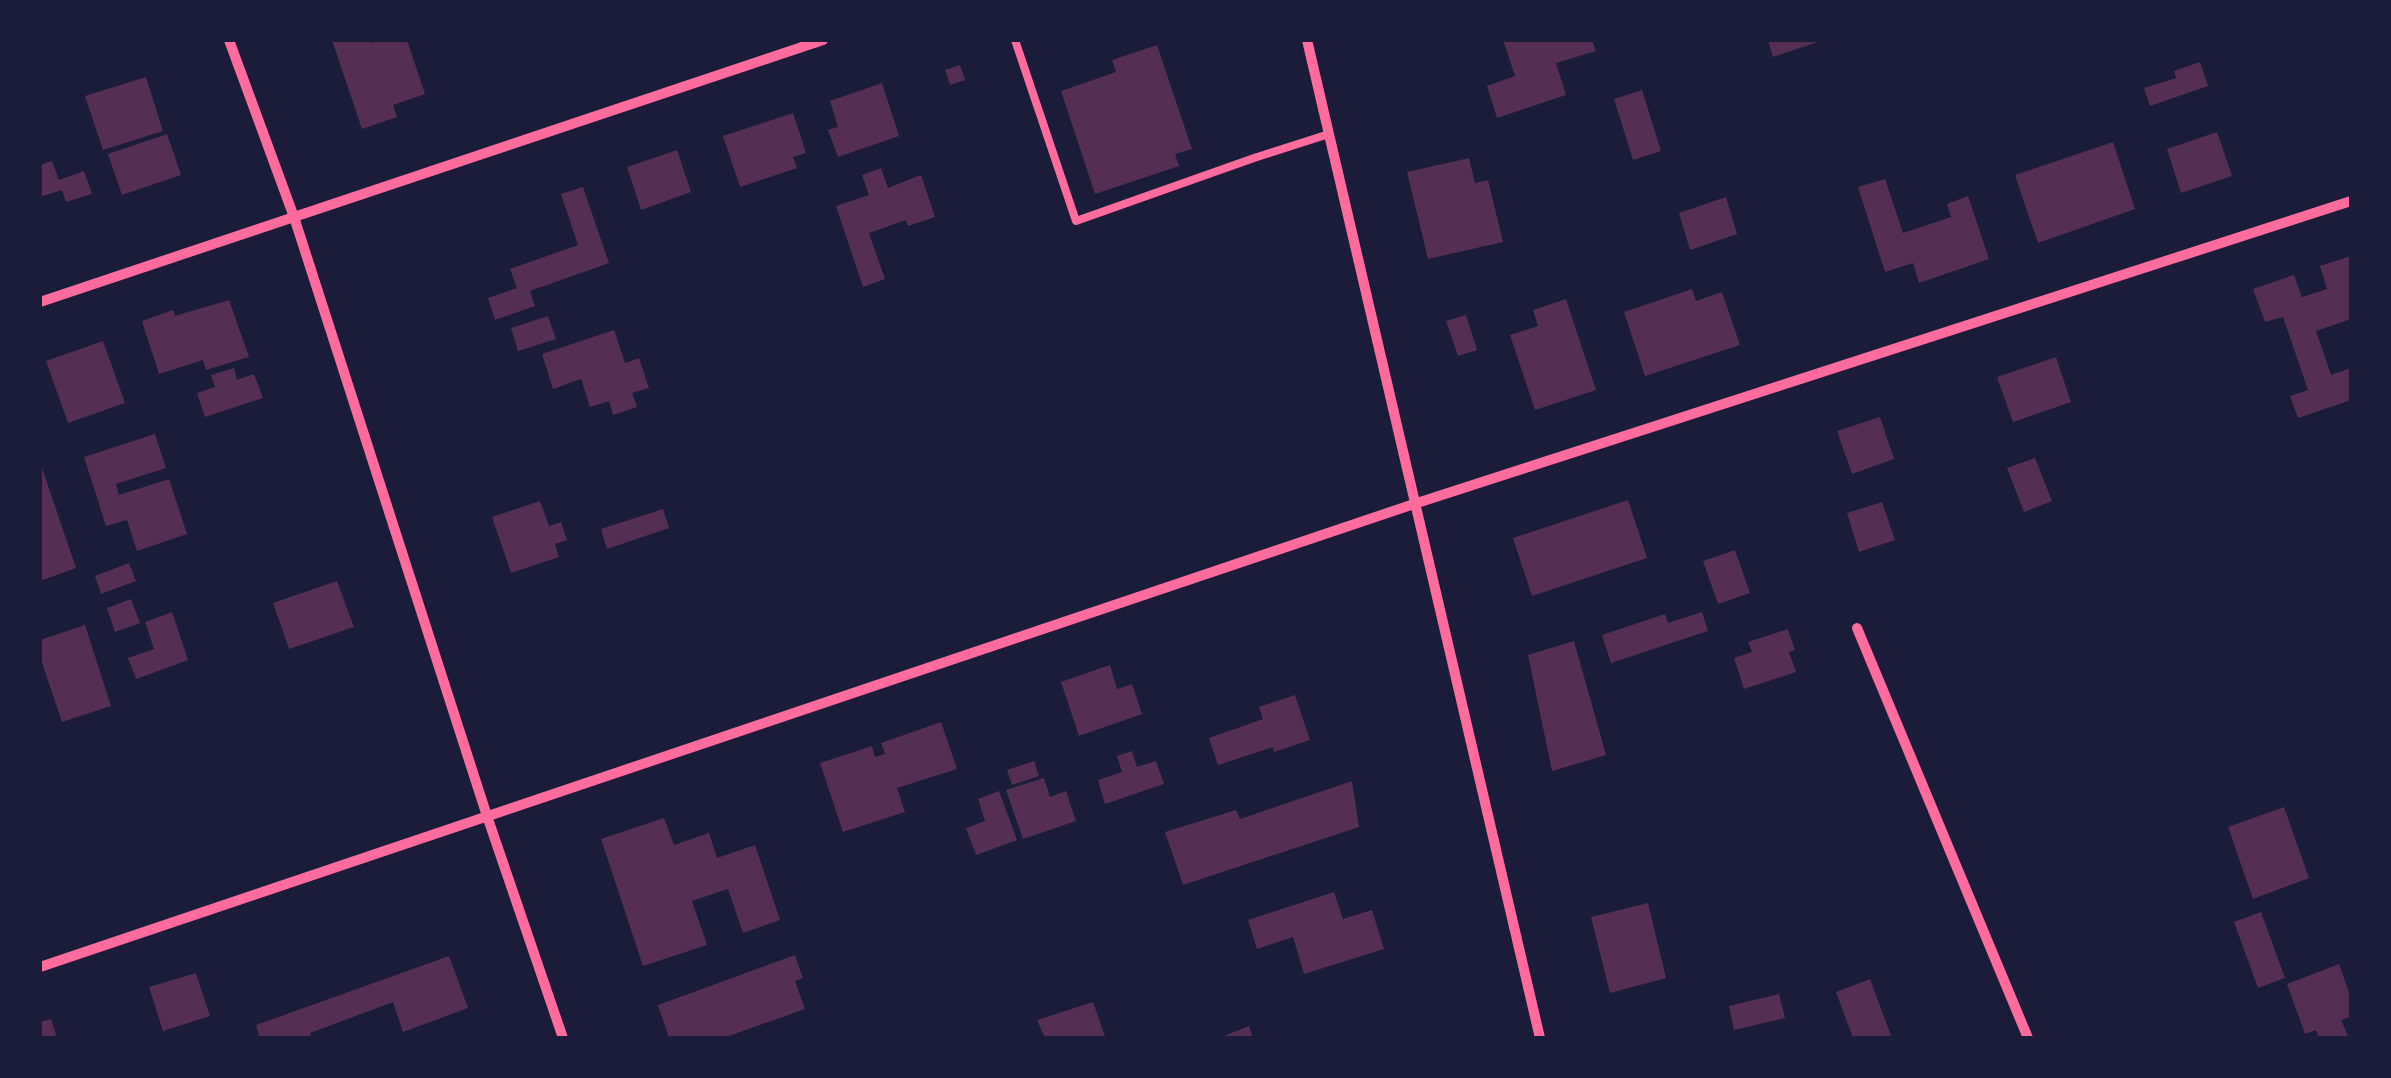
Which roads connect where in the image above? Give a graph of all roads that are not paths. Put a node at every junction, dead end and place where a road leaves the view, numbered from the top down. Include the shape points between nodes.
1 (230, 40) edge
2 (823, 40) edge
3 (1016, 40) edge
4 (1307, 40) edge
5 (1329, 134) junction
6 (2351, 201) edge
7 (294, 217) junction
8 (40, 302) edge
9 (1414, 504) junction
10 (1857, 628) dead end
11 (487, 816) junction
12 (40, 966) edge
13 (563, 1038) edge
14 (1540, 1038) edge
15 (2028, 1038) edge

1 - 7 street
2 - 7 street
3 - 5 lane via 1076,221
4 - 5 street
5 - 9 street
6 - 9 street
7 - 8 street
7 - 11 street
9 - 11 street
9 - 14 street
10 - 15 street
11 - 12 street
11 - 13 street

